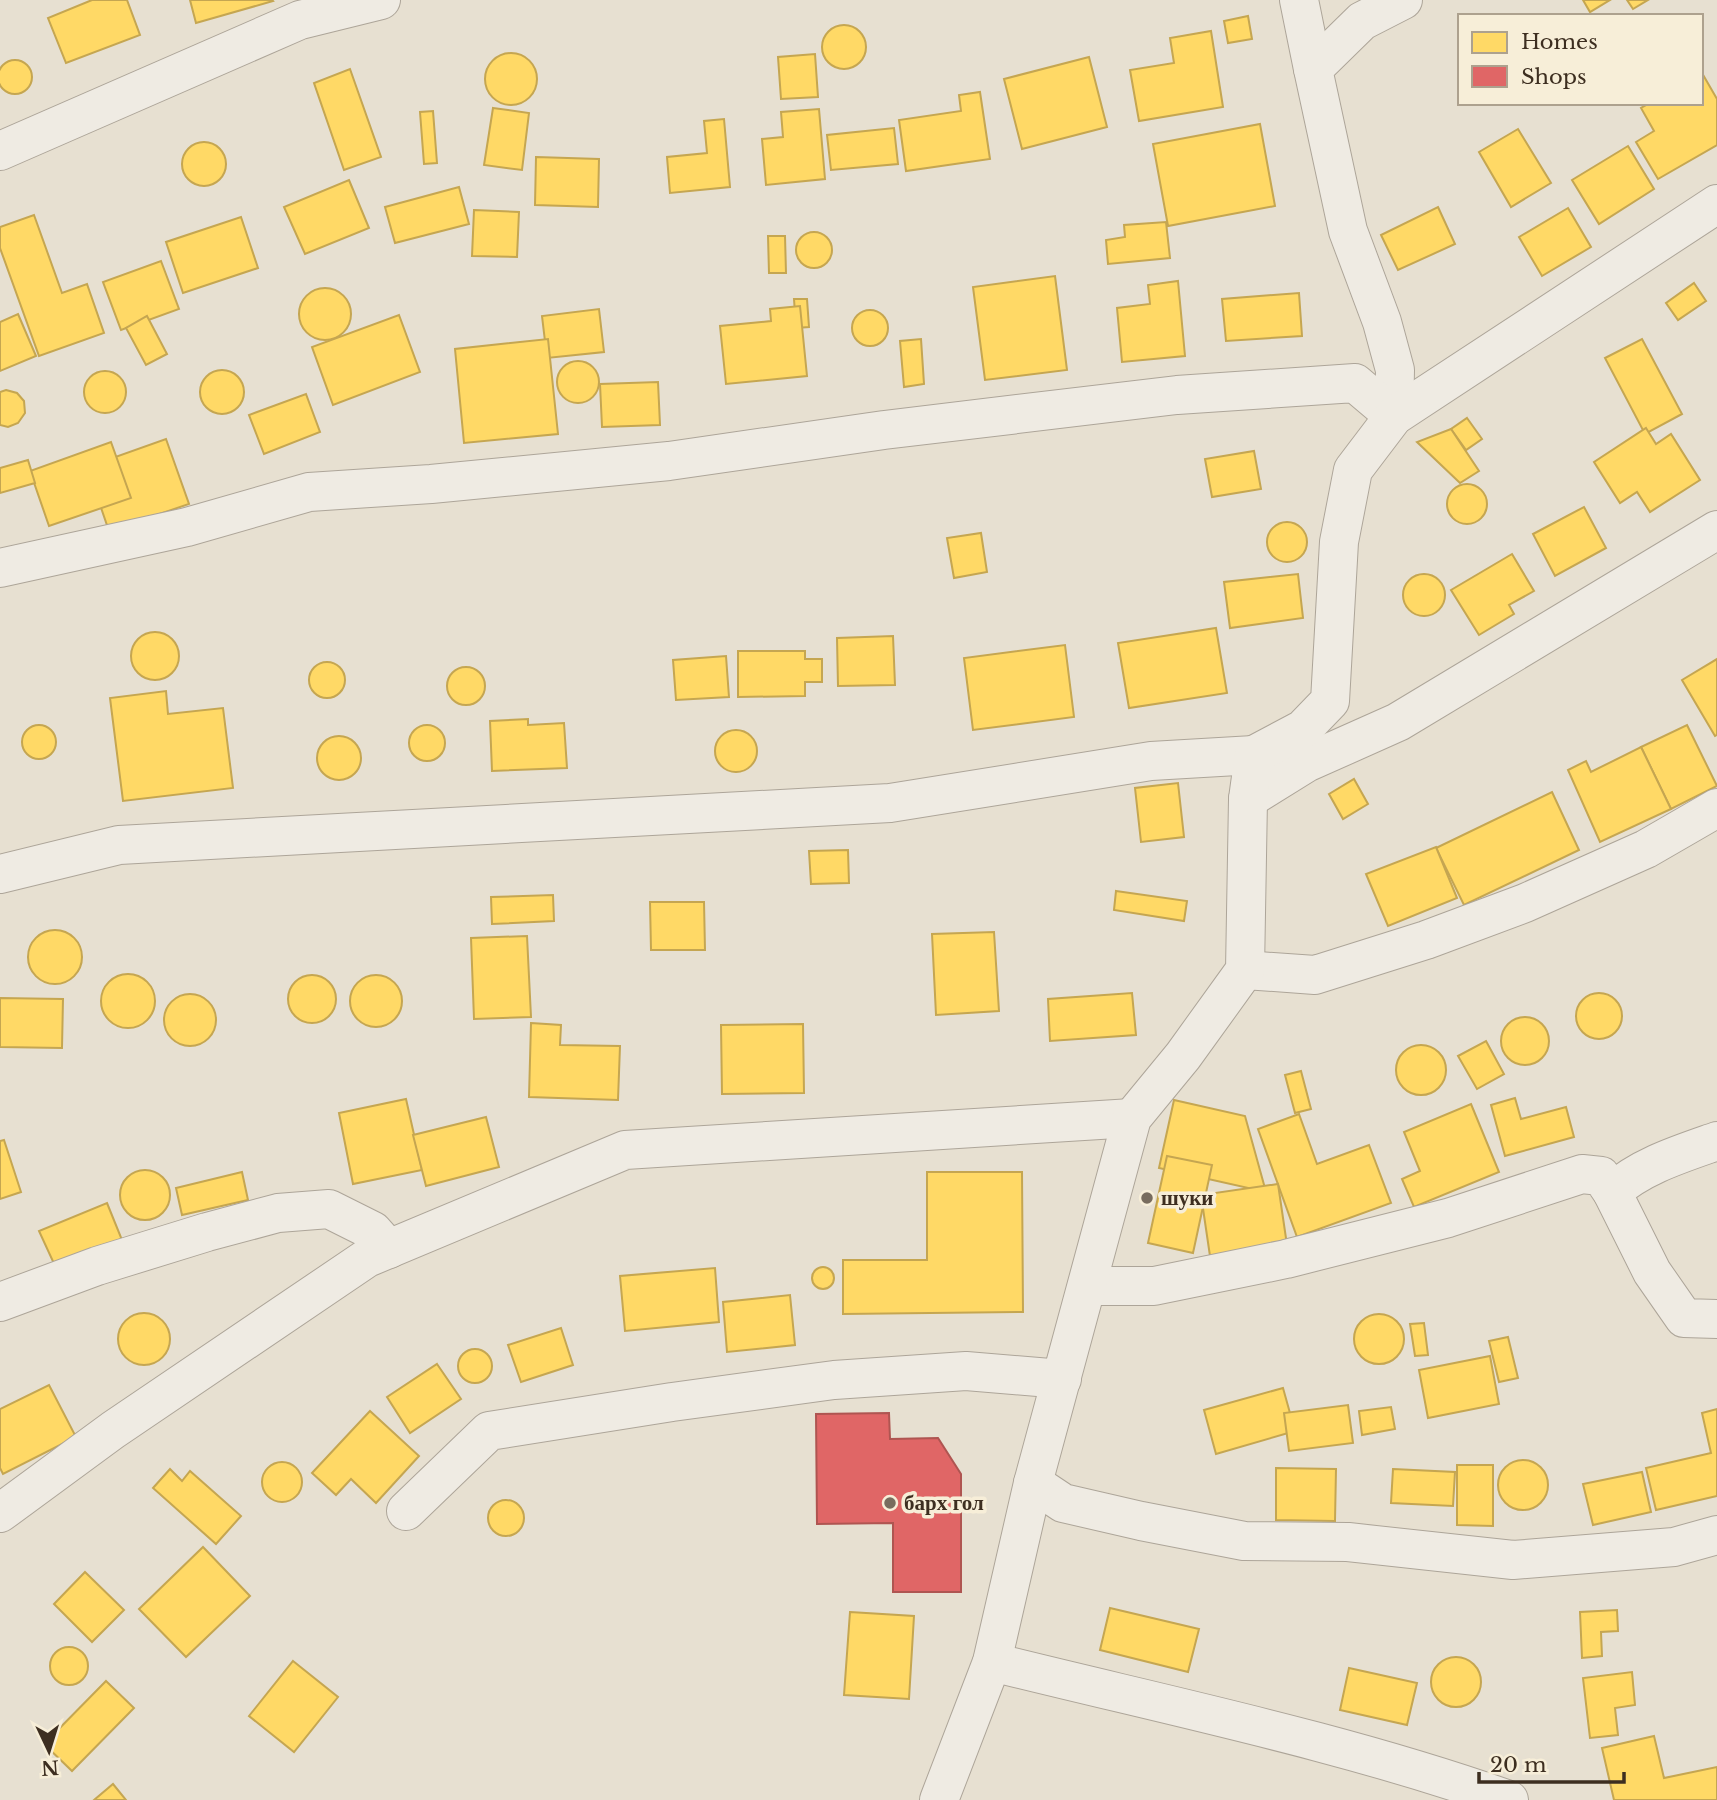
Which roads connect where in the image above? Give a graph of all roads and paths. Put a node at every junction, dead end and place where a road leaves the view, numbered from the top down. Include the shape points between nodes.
1 (381, 0) edge
2 (1299, 0) edge
3 (1403, 0) edge
4 (1313, 69) junction
5 (0, 151) edge
6 (1717, 204) edge
7 (1394, 416) junction
8 (1717, 530) edge
9 (0, 568) edge
10 (1254, 755) junction
11 (1248, 799) junction
12 (1717, 808) edge
13 (0, 874) edge
14 (1245, 970) junction
15 (1132, 1118) junction
16 (1717, 1141) edge
17 (1612, 1192) junction
18 (389, 1249) junction
19 (1087, 1286) junction
20 (0, 1302) edge
21 (1717, 1319) edge
22 (1062, 1379) junction
23 (1033, 1483) junction
24 (406, 1511) dead end
25 (0, 1513) edge
26 (1717, 1535) edge
27 (992, 1662) junction
28 (939, 1800) edge
29 (1509, 1800) edge

1 - 5 street via 300,20
2 - 4 street
3 - 4 street via 1362,21
4 - 7 street via 1348,231 1395,370
6 - 7 street
7 - 9 street via 1355,383 1177,395 669,461 309,492 187,527
7 - 10 street via 1353,470 1339,542 1329,701 1303,729
8 - 11 street via 1398,722 1306,763
10 - 11 street
10 - 13 street via 1151,761 890,803 119,845
11 - 14 street
12 - 14 street via 1646,849 1525,903 1426,940 1315,975
14 - 15 street
15 - 18 street via 625,1150
15 - 19 street
16 - 17 street via 1629,1177
17 - 19 street via 1601,1175 1582,1174 1448,1218 1286,1259 1154,1286
17 - 21 street via 1652,1272 1684,1318
18 - 20 street via 373,1231 329,1209 278,1213 97,1266
18 - 25 street via 367,1258 113,1430
19 - 22 street
22 - 23 street
22 - 24 street via 966,1371 834,1380 489,1431
23 - 26 street via 1063,1503 1244,1541 1348,1542 1513,1559 1674,1547
23 - 27 street
27 - 28 street
27 - 29 street via 1312,1742

